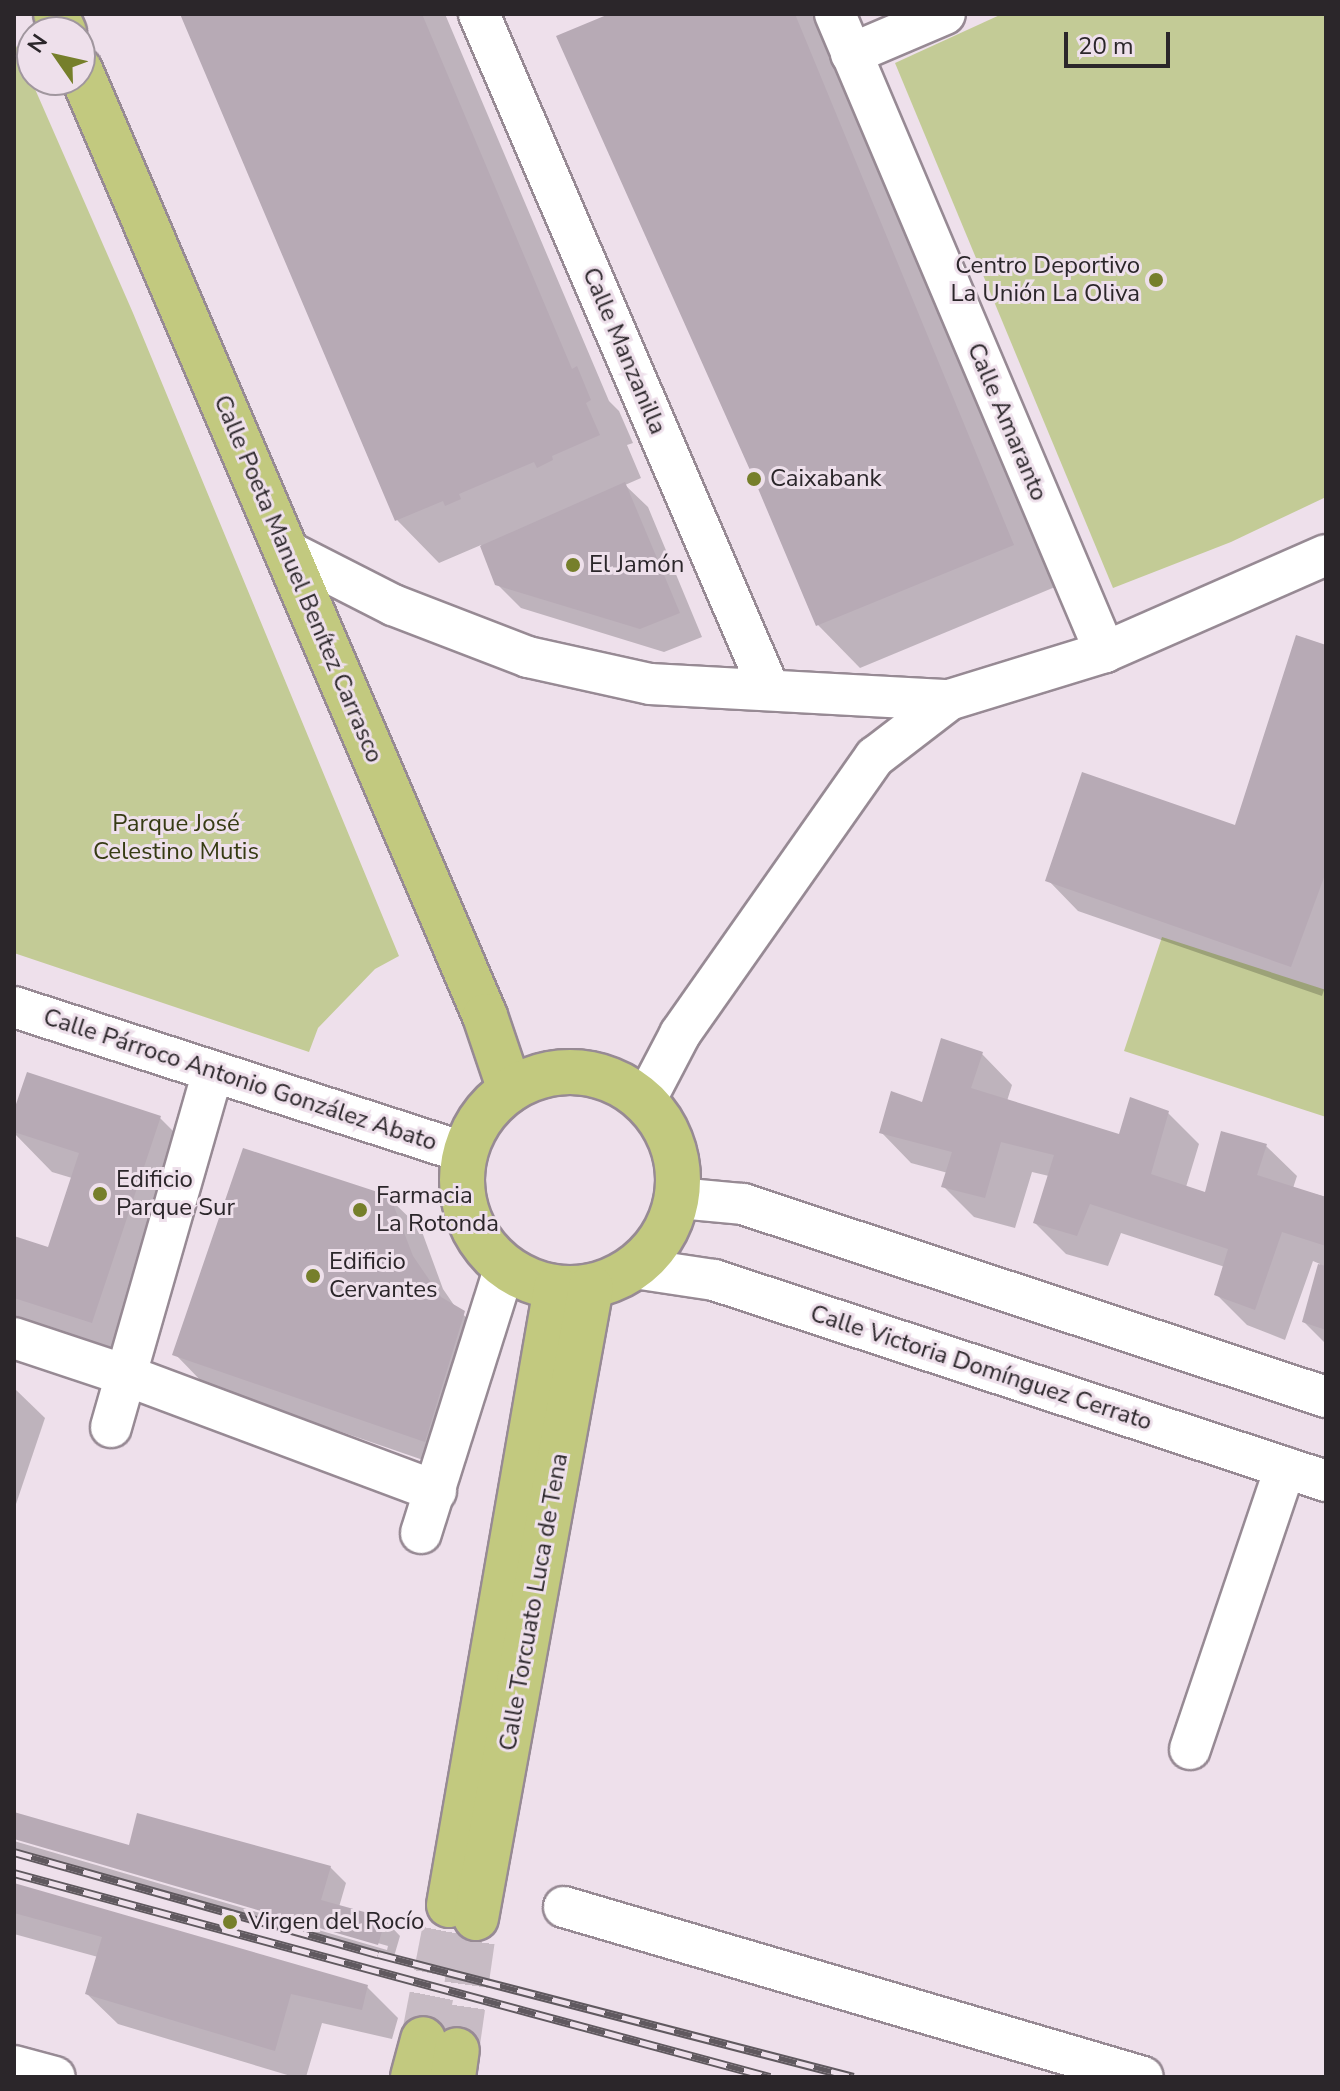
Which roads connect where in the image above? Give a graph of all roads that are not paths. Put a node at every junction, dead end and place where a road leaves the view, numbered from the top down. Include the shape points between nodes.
1 (479, 14) edge
2 (835, 14) edge
3 (945, 14) edge
4 (851, 54) junction
5 (91, 96) edge
6 (287, 551) junction
7 (1326, 555) edge
8 (1105, 652) junction
9 (769, 689) junction
10 (949, 700) junction
11 (14, 1007) edge
12 (213, 1072) junction
13 (510, 1090) junction
14 (645, 1101) junction
15 (465, 1153) junction
16 (678, 1198) junction
17 (505, 1266) junction
18 (634, 1268) junction
19 (573, 1287) junction
20 (14, 1338) edge
21 (125, 1375) junction
22 (1326, 1397) edge
23 (111, 1427) dead end
24 (1285, 1468) junction
25 (1326, 1481) edge
26 (436, 1491) junction
27 (421, 1533) dead end
28 (1190, 1749) dead end
29 (564, 1907) dead end
30 (462, 1912) tunnel mouth
31 (14, 2066) edge
32 (55, 2077) edge
33 (1143, 2077) edge

1 - 9 street, Calle Manzanilla
2 - 4 street, Calle Amaranto
3 - 4 street
4 - 8 street, Calle Amaranto
5 - 6 main road, Calle Poeta Manuel Benítez Carrasco
6 - 9 street via 393,605 528,657 650,684
6 - 13 main road, Calle Poeta Manuel Benítez Carrasco via 485,1016
7 - 8 street
8 - 10 street
9 - 10 street
10 - 14 street via 875,757 680,1034
11 - 12 street, Calle Párroco Antonio González Abato
12 - 15 street, Calle Párroco Antonio González Abato
12 - 21 street
13 - 14 main road via 565,1071 621,1084
13 - 15 main road via 490,1107
14 - 16 main road via 666,1129 678,1162
15 - 17 main road via 462,1185 468,1216 482,1244
16 - 18 main road via 654,1249
16 - 22 street via 743,1204
17 - 19 main road via 529,1280
17 - 26 street
18 - 19 main road
18 - 24 street, Calle Victoria Domínguez Cerrato via 714,1280
19 - 30 main road, Calle Torcuato Luca de Tena
20 - 21 street
21 - 23 street
21 - 26 street
24 - 25 street, Calle Victoria Domínguez Cerrato
24 - 28 street
26 - 27 street
29 - 33 street
31 - 32 street

